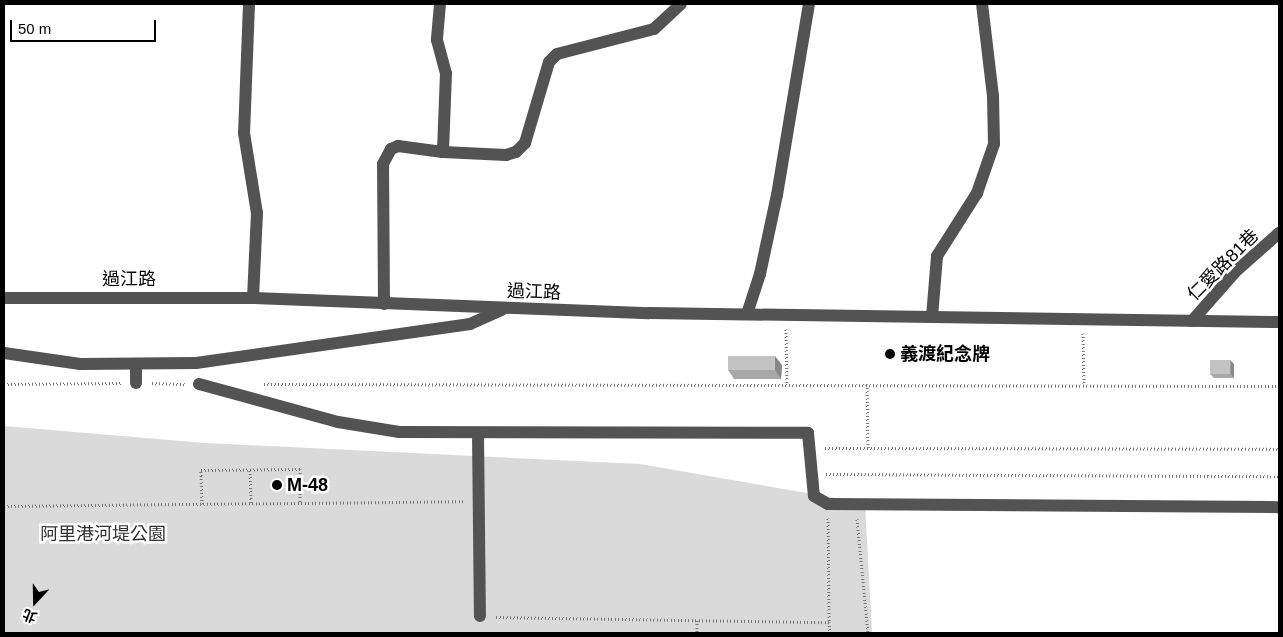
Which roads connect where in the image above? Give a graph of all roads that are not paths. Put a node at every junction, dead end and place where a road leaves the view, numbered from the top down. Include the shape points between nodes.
1 (249, 4) edge
2 (440, 4) edge
3 (681, 4) edge
4 (809, 4) edge
5 (982, 4) edge
6 (442, 152) junction
7 (1279, 234) edge
8 (4, 298) edge
9 (253, 298) junction
10 (384, 304) junction
11 (506, 308) junction
12 (747, 314) junction
13 (932, 317) junction
14 (1192, 321) junction
15 (1279, 322) edge
16 (4, 353) edge
17 (136, 365) junction
18 (136, 383) road end
19 (199, 384) road end
20 (478, 433) junction
21 (1279, 506) edge
22 (480, 616) road end

1 - 9 street via 244,133 257,213
2 - 6 street via 437,40 446,73
3 - 6 street via 654,29 557,54 549,62 525,143 516,152 506,155
4 - 12 street via 777,194 760,274
5 - 13 street via 993,96 994,144 977,193 938,256
6 - 10 street via 398,146 385,155
7 - 14 street, 仁愛路81巷 via 1235,272
8 - 9 street, 過江路
9 - 10 street, 過江路
10 - 11 street, 過江路
11 - 12 street, 過江路
11 - 17 street via 460,325 196,363
12 - 13 street, 過江路
13 - 14 street, 過江路
14 - 15 street, 過江路
16 - 17 street via 80,364
17 - 18 street
19 - 20 street via 357,426 400,432
20 - 21 street via 808,433 814,496 828,504
20 - 22 street

